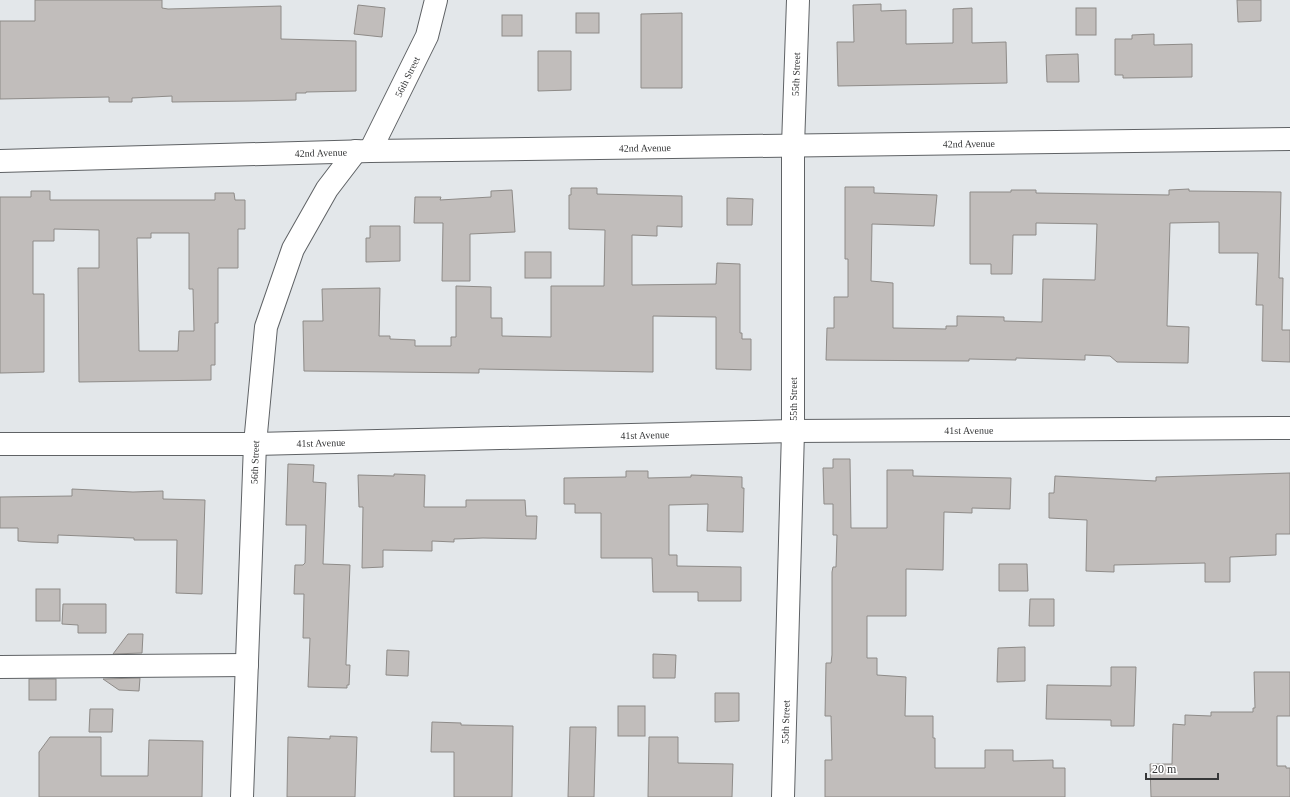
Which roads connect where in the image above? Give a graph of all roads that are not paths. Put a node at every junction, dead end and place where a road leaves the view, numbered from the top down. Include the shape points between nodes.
1 (436, 0) edge
2 (798, 0) edge
3 (1290, 139) edge
4 (793, 146) junction
5 (363, 151) junction
6 (0, 161) edge
7 (1290, 428) edge
8 (793, 431) junction
9 (0, 444) edge
10 (255, 444) junction
11 (247, 665) junction
12 (0, 667) edge
13 (242, 797) edge
14 (782, 797) edge

1 - 5 street, 56th Street via 427,36
2 - 4 street, 55th Street
3 - 4 street, 42nd Avenue
4 - 5 street, 42nd Avenue
4 - 8 street, 55th Street
5 - 6 street, 42nd Avenue
5 - 10 street, 56th Street via 326,189 290,256 266,327
7 - 8 street, 41st Avenue
8 - 10 street, 41st Avenue
8 - 14 street, 55th Street
9 - 10 street, 41st Avenue
10 - 11 street, 56th Street
11 - 12 street
11 - 13 street, 56th Street

